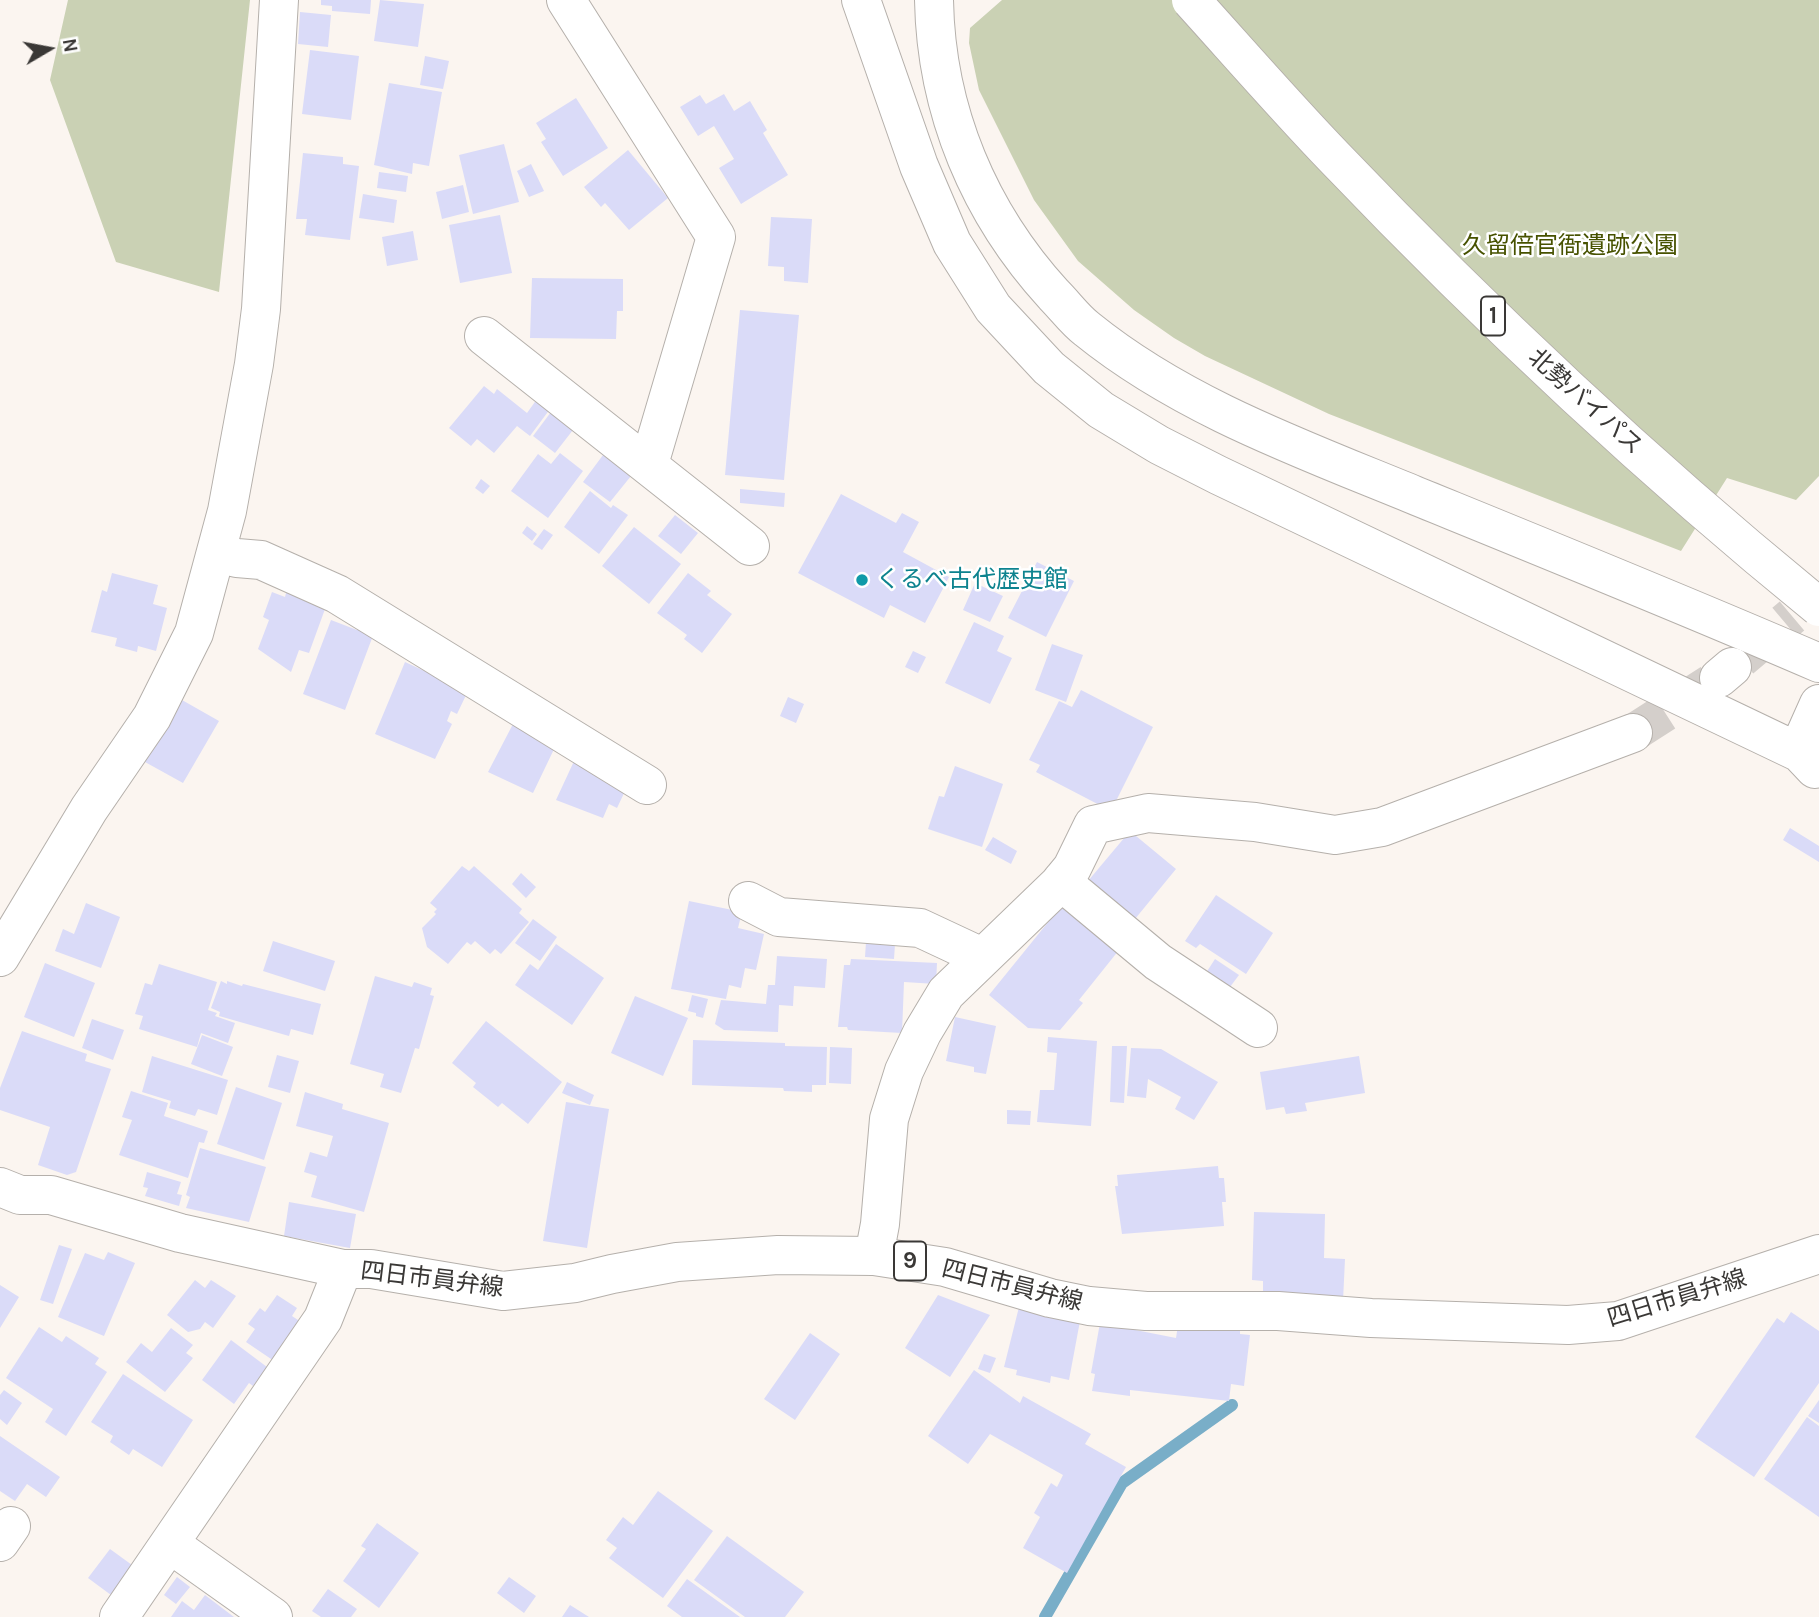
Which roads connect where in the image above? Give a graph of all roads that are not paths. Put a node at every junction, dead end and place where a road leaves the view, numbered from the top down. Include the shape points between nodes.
1 (279, 0) edge
2 (566, 0) edge
3 (862, 0) edge
4 (934, 0) edge
5 (1191, 0) edge
6 (484, 336) dead end
7 (649, 464) junction
8 (750, 546) dead end
9 (216, 553) junction
10 (1810, 607) edge
11 (1819, 663) edge
12 (1819, 704) edge
13 (1633, 733) tunnel mouth
14 (1812, 762) edge
15 (647, 785) dead end
16 (1062, 880) junction
17 (748, 901) dead end
18 (0, 957) edge
19 (982, 957) junction
20 (1258, 1028) dead end
21 (0, 1188) edge
22 (1819, 1254) edge
23 (874, 1256) junction
24 (343, 1269) junction
25 (170, 1545) junction
26 (119, 1617) edge
27 (273, 1617) edge

1 - 9 main road via 261,309 249,397
2 - 7 main road via 716,237
3 - 14 main road via 919,166 952,243 993,308 1049,368 1101,410 1218,475
4 - 11 main road via 943,90 964,156 992,210 1034,273 1085,328 1217,411
5 - 10 main road, 北勢バイパス / 1, bridge via 1334,156 1528,351
6 - 7 main road
7 - 8 main road
9 - 15 main road via 261,560 337,594
9 - 18 main road via 194,634 152,717 89,809
12 - 14 main road
13 - 16 main road via 1382,827 1335,835 1255,822 1148,813 1093,825
16 - 19 main road
16 - 20 main road via 1158,962
17 - 19 main road via 779,917 920,928
19 - 23 main road via 946,993 904,1071 888,1133
21 - 24 main road, 四日市員弁線 / 9 via 20,1195 51,1195 180,1233
22 - 23 main road, 四日市員弁線 / 9 via 1618,1321 1568,1325 1088,1306 945,1267
23 - 24 main road, 四日市員弁線 / 9 via 778,1255 677,1262 575,1283 503,1291 370,1269
24 - 25 main road via 323,1319
25 - 26 main road
25 - 27 main road

